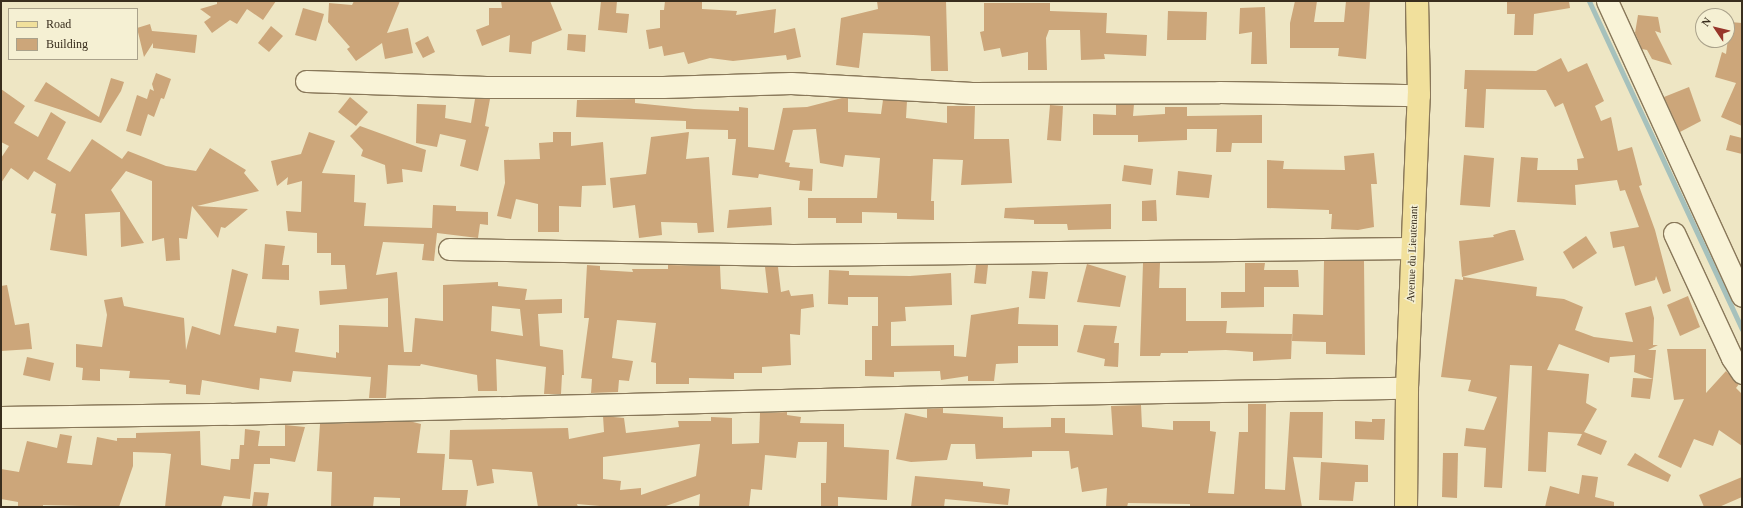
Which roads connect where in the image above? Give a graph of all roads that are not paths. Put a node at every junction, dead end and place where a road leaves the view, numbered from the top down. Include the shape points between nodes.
1 (1417, 1) edge
2 (1607, 1) edge
3 (306, 81) dead end
4 (1418, 95) junction
5 (1674, 233) dead end
6 (1411, 248) junction
7 (449, 249) dead end
8 (1742, 296) edge
9 (1742, 373) edge
10 (1407, 388) junction
11 (1, 417) edge
12 (1406, 507) edge

1 - 4 main road, Avenue du Lieutenant
2 - 8 street
3 - 4 street via 486,87 663,87 791,83 972,93
4 - 6 main road, Avenue du Lieutenant
5 - 9 street via 1732,358
6 - 7 street via 793,255
6 - 10 main road, Avenue du Lieutenant
10 - 11 street
10 - 12 main road, Avenue du Lieutenant

